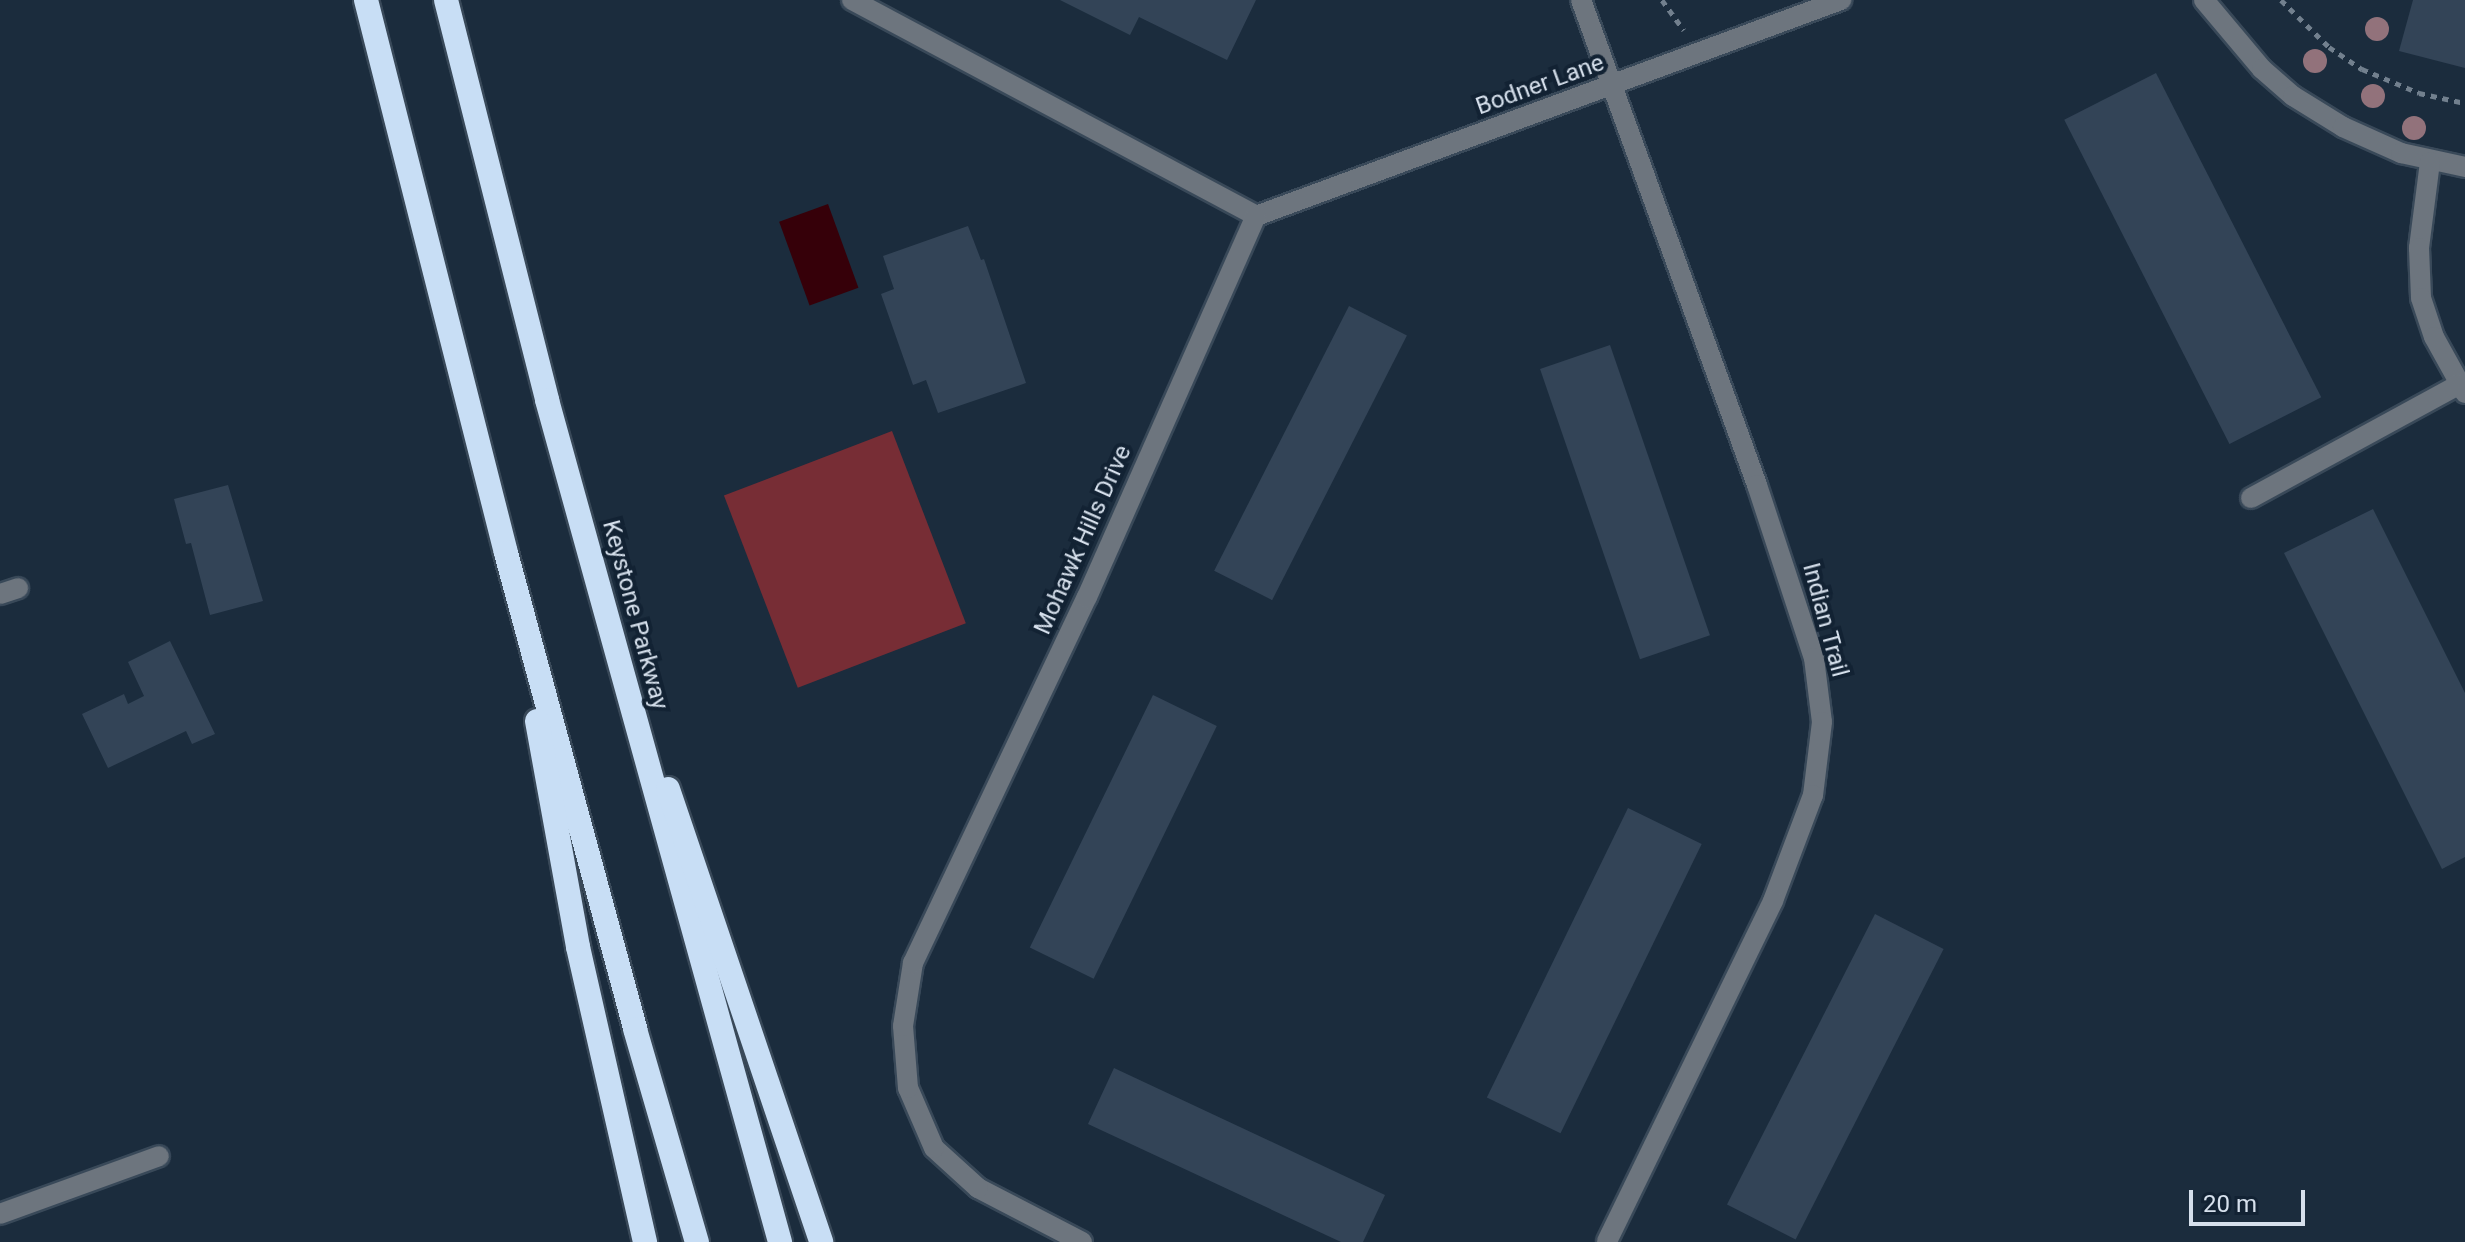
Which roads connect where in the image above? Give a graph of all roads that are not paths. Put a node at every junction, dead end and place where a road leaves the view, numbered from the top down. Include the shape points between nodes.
1 (366, 0) edge
2 (446, 0) edge
3 (852, 0) edge
4 (1581, 0) edge
5 (1841, 0) edge
6 (2204, 0) edge
7 (1611, 87) junction
8 (2430, 162) junction
9 (2465, 167) edge
10 (1256, 216) junction
11 (2462, 389) edge
12 (2251, 498) dead end
13 (585, 537) junction
14 (506, 553) junction
15 (159, 1156) dead end
16 (0, 1214) edge
17 (645, 1242) edge
18 (697, 1242) edge
19 (780, 1242) edge
20 (821, 1242) edge
21 (1082, 1242) edge
22 (1607, 1242) edge

1 - 14 highway
2 - 13 highway, Keystone Parkway
3 - 10 street
4 - 7 street, Indian Trail
5 - 7 street, Bodner Lane
6 - 8 street via 2262,69 2293,96 2343,127
7 - 10 street, Bodner Lane
7 - 22 street, Indian Trail via 1762,500 1814,658 1822,722 1813,795 1773,901
8 - 9 street
8 - 11 street via 2419,248 2421,298 2434,337
10 - 21 street, Mohawk Hills Drive via 1087,597 913,963 903,1026 908,1088 934,1148 978,1188
11 - 12 street
13 - 19 highway, Keystone Parkway
13 - 20 highway
14 - 17 highway via 578,947
14 - 18 highway
15 - 16 street

